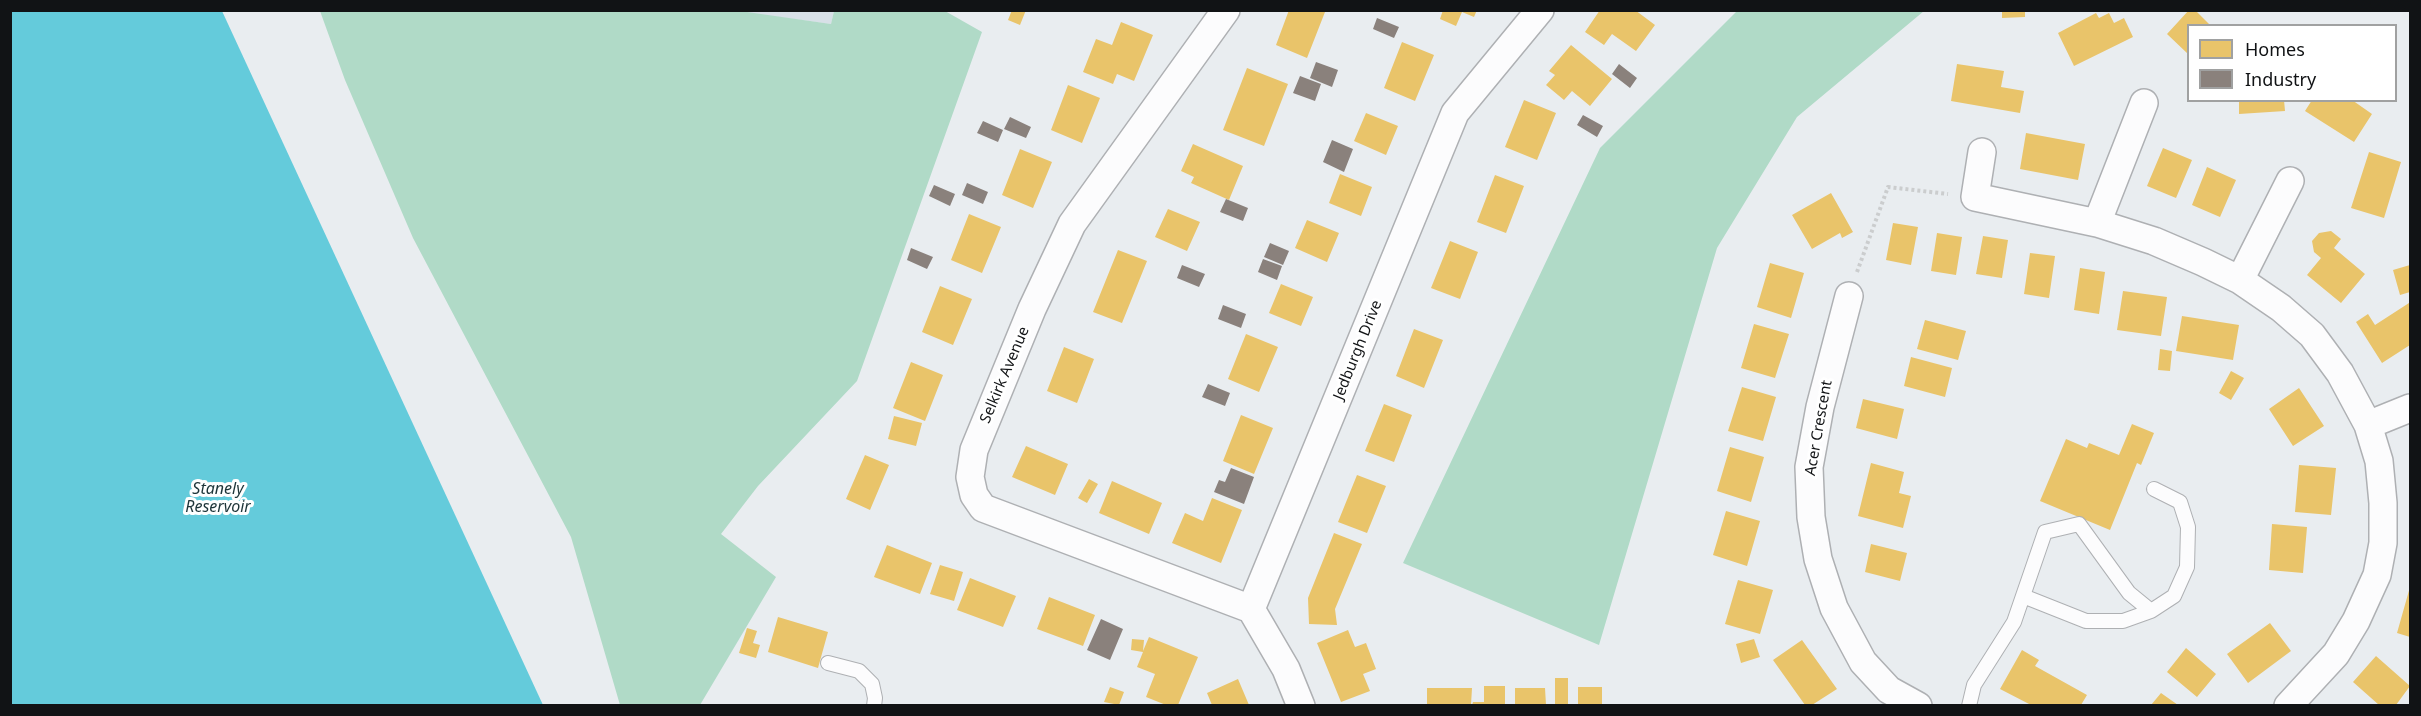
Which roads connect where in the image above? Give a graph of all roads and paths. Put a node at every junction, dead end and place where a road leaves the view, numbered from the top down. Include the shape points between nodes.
1 (1226, 10) edge
2 (1540, 10) edge
3 (2145, 103) dead end
4 (1982, 152) dead end
5 (2290, 181) dead end
6 (1975, 197) junction
7 (2097, 223) junction
8 (2241, 280) junction
9 (1849, 296) joint
10 (2410, 408) edge
11 (2368, 425) junction
12 (2154, 489) dead end
13 (2023, 596) junction
14 (1251, 609) junction
15 (2151, 611) junction
16 (828, 663) dead end
17 (2293, 704) edge
18 (874, 705) edge
19 (1301, 705) edge
20 (1918, 705) edge
21 (1969, 705) edge

1 - 14 street, Selkirk Avenue via 1072,224 974,450 970,477 974,495 983,508
2 - 14 street, Jedburgh Drive via 1455,113
3 - 7 street
4 - 6 street
5 - 8 street
6 - 7 street
6 - 9 path via 1888,187
7 - 8 street via 2154,241
8 - 11 street via 2312,335 2340,373
9 - 20 street, Acer Crescent via 1809,467 1818,559 1834,608 1863,662 1889,690
10 - 11 street
11 - 17 street via 2379,460 2383,503 2383,543 2377,575 2336,654
12 - 15 lane via 2180,502 2188,537 2187,567 2174,596
13 - 15 lane via 2086,621 2123,621
13 - 15 lane via 2045,532 2079,524 2129,592
13 - 21 lane via 2014,622 1974,685
14 - 19 street via 1286,669
16 - 18 lane via 859,671 866,677 872,684

